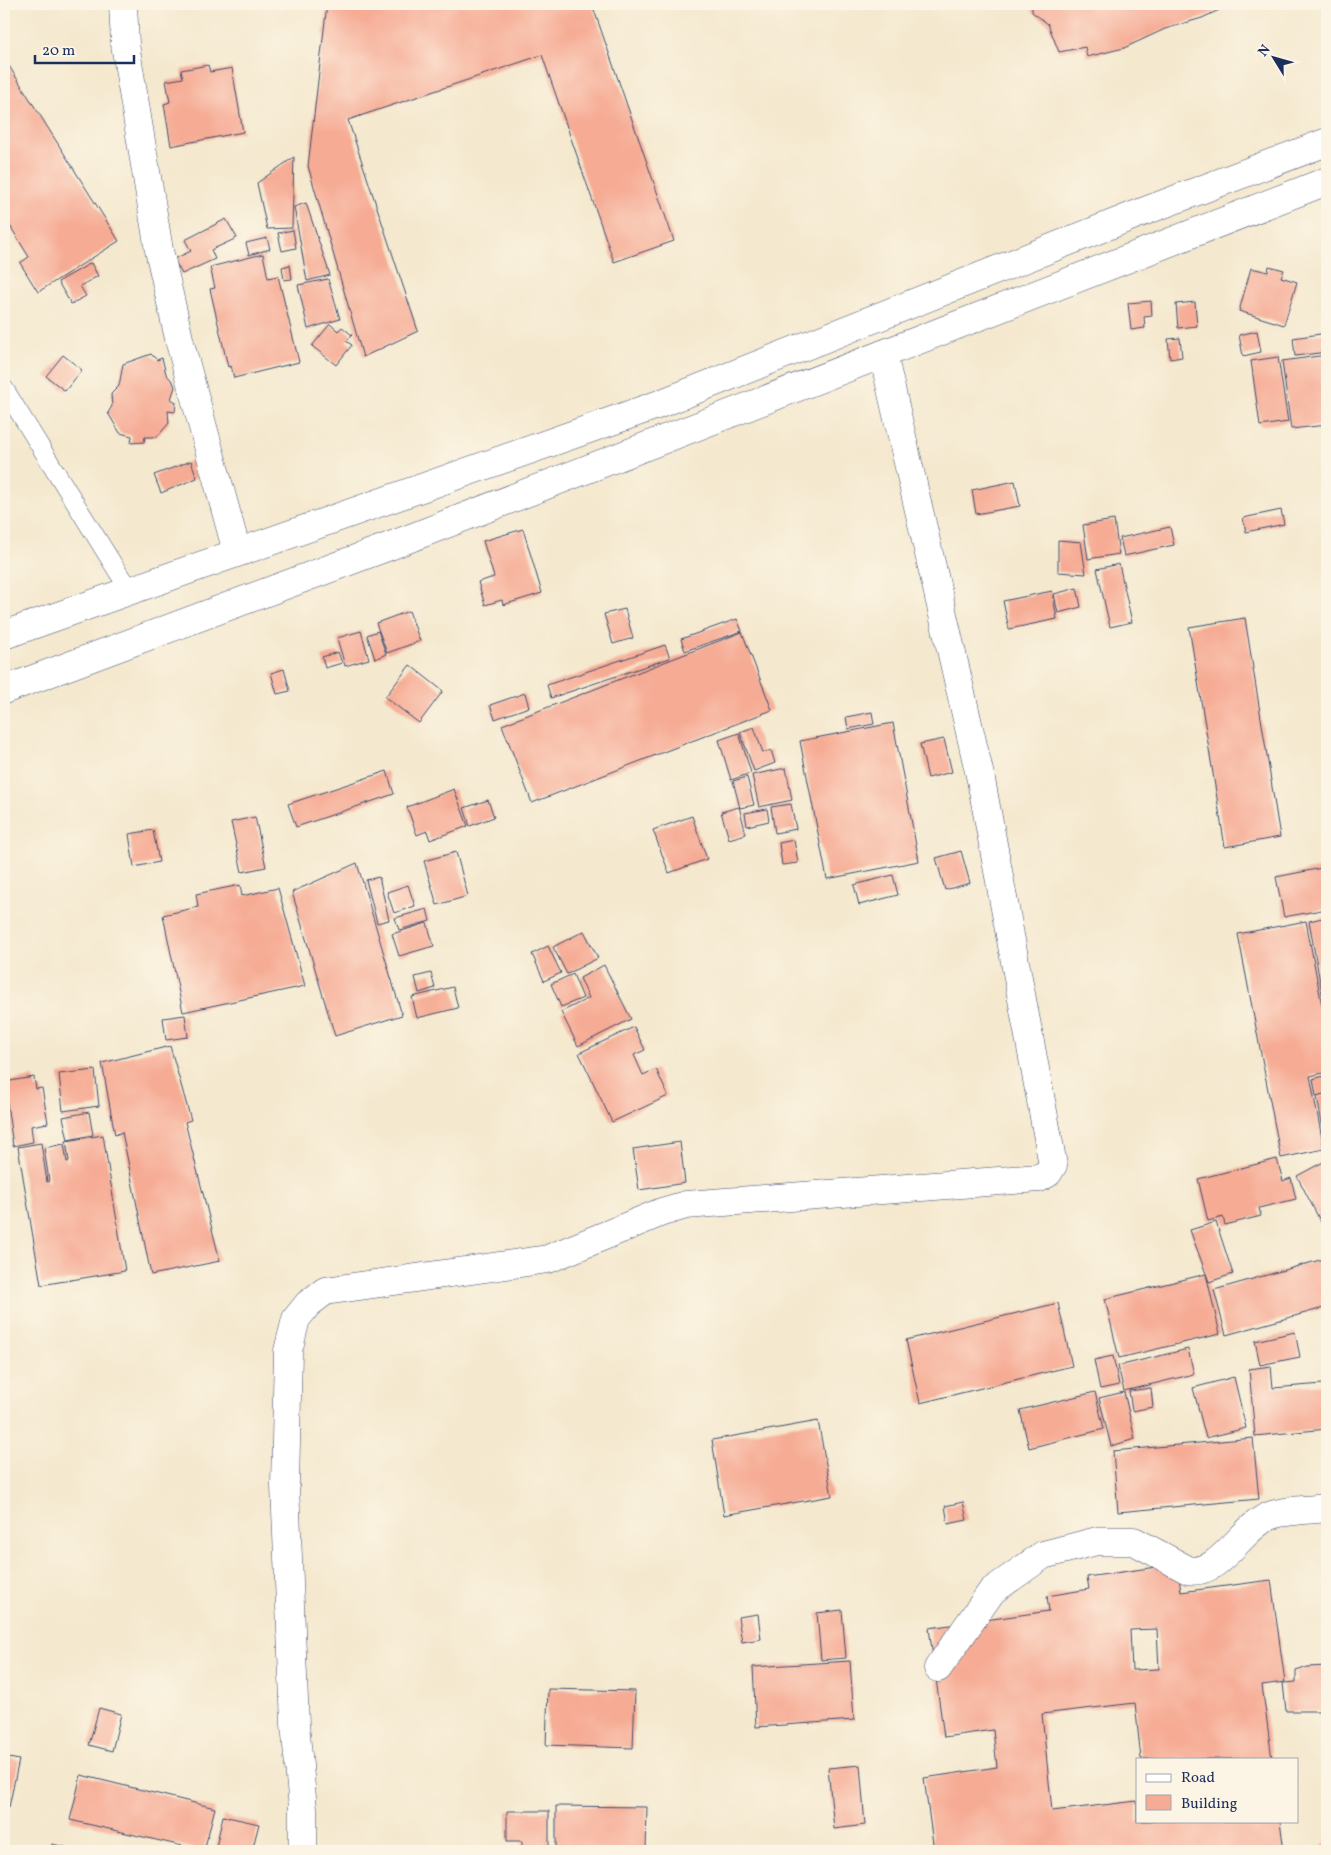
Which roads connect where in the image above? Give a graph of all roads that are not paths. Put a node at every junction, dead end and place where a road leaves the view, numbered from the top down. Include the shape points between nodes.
1 (123, 4) edge
2 (1327, 142) edge
3 (1327, 181) edge
4 (883, 354) junction
5 (4, 388) edge
6 (236, 552) junction
7 (129, 590) junction
8 (4, 635) edge
9 (4, 690) edge
10 (1327, 1508) edge
11 (938, 1668) dead end
12 (303, 1851) edge

1 - 6 street via 125,44 160,250 180,344
2 - 6 street via 657,405
3 - 4 street
4 - 9 street via 390,546
4 - 12 street via 980,780 1053,1164 1048,1173 1039,1178 686,1205 548,1259 325,1291 308,1304 296,1319 288,1351 285,1486
5 - 7 lane
6 - 7 street
7 - 8 street
10 - 11 street via 1270,1516 1244,1533 1224,1556 1206,1570 1197,1572 1134,1541 1096,1541 1043,1555 992,1591

